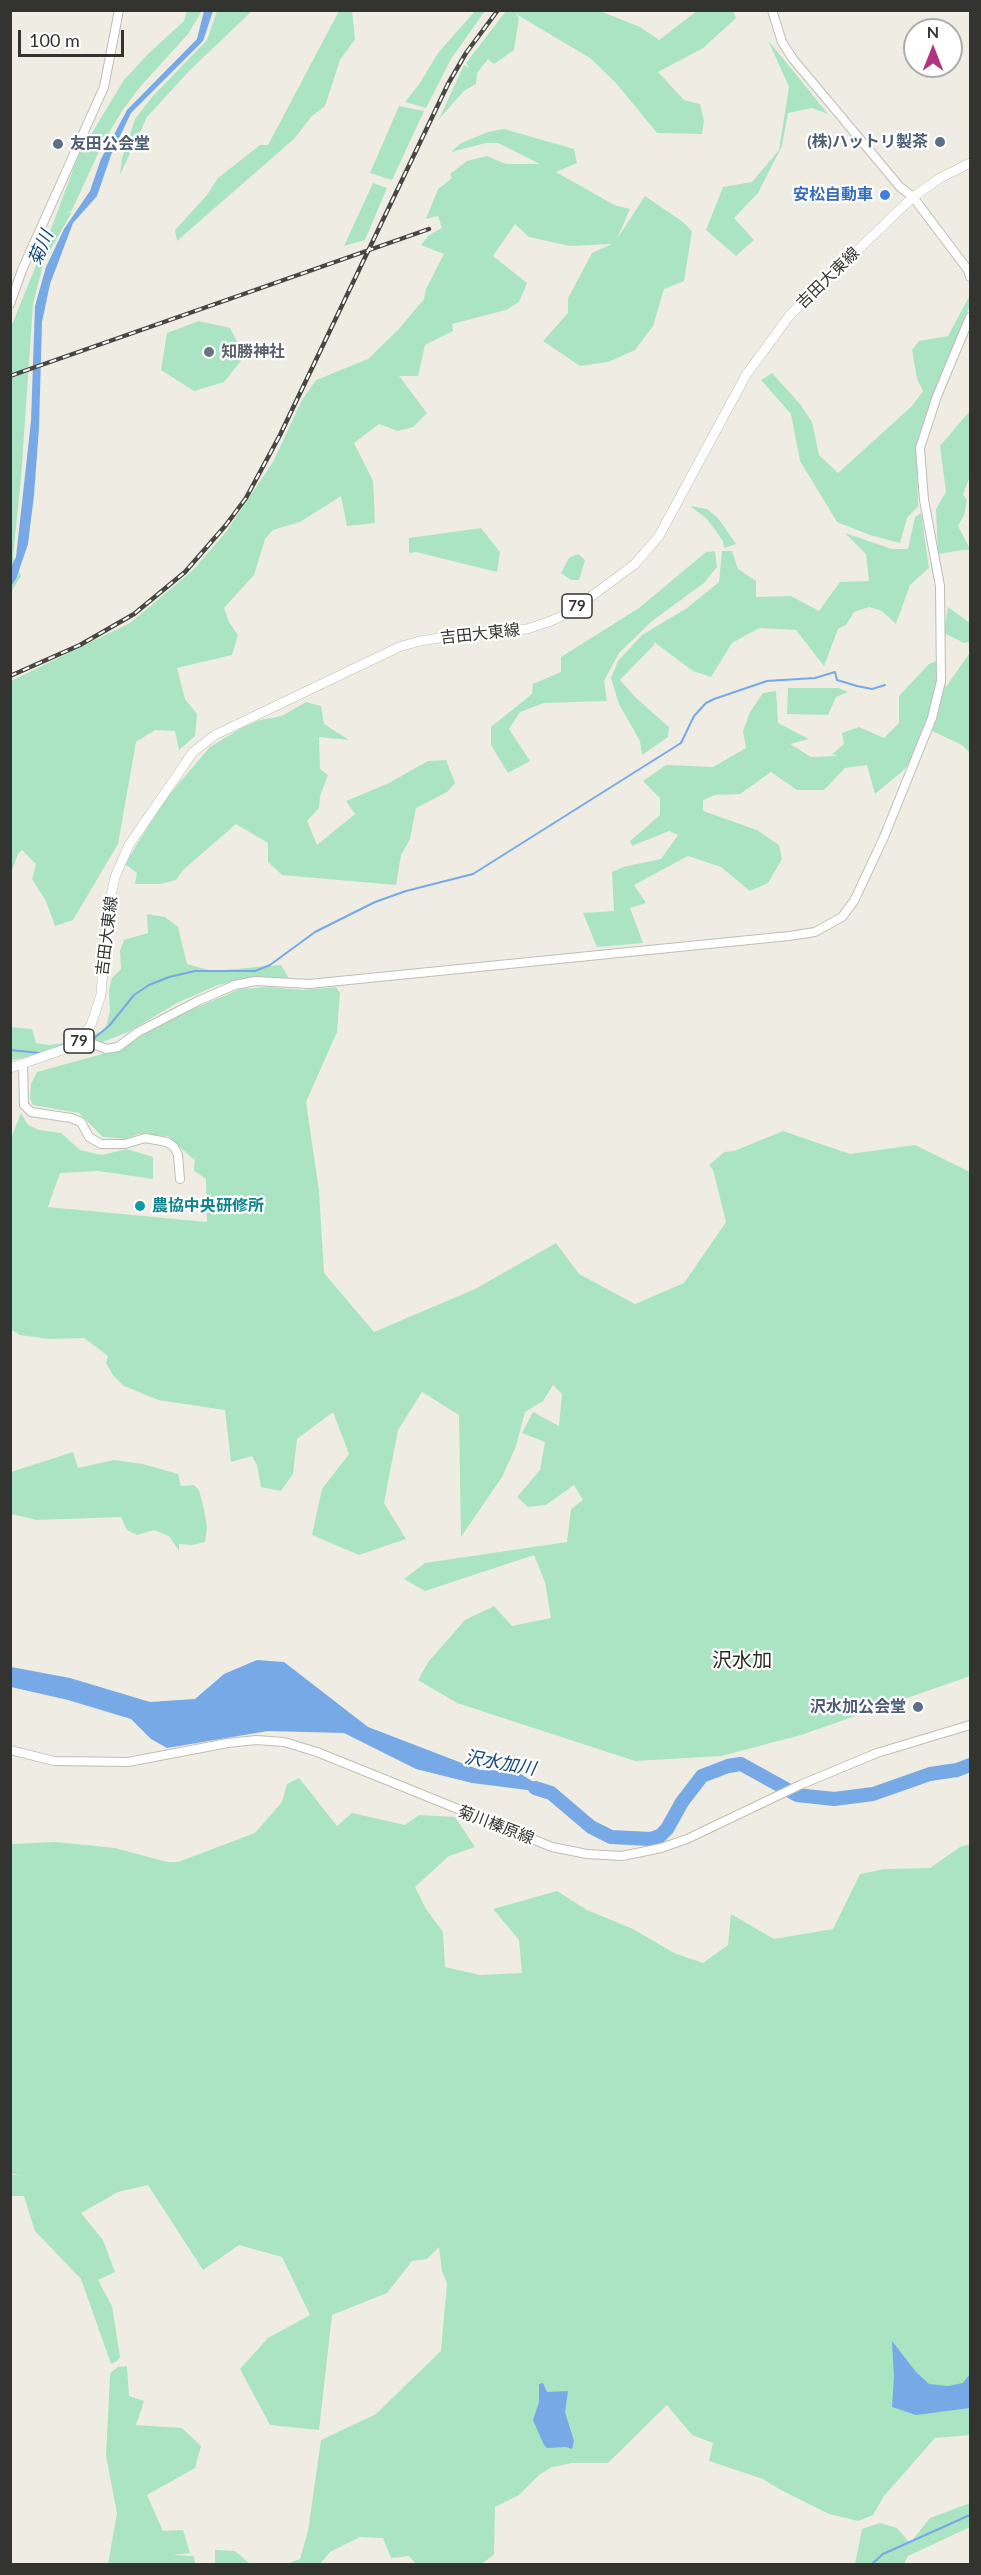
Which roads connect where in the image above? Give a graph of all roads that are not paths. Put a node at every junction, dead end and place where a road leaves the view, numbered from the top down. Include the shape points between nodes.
1 (119, 10) edge
2 (772, 10) edge
3 (970, 163) edge
4 (913, 197) junction
5 (970, 277) edge
6 (10, 304) edge
7 (970, 317) edge
8 (81, 1040) junction
9 (23, 1064) junction
10 (10, 1068) edge
11 (180, 1179) dead end
12 (970, 1725) edge
13 (10, 1750) edge

1 - 6 street via 104,87
2 - 4 street via 782,42 793,59 900,188
3 - 4 main road, 吉田大東線 / 79
4 - 5 street
4 - 8 main road, 吉田大東線 / 79 via 790,315 746,375 659,536 635,564 570,612 551,621 527,629 451,636 399,647 215,735 193,752 129,845 115,877 97,1010
7 - 8 street via 920,448 924,500 940,586 940,681 932,718 887,829 854,901 842,917 815,932 789,936 309,984 255,981 234,985 200,1000 138,1032 118,1047 106,1049
8 - 9 main road, 79
9 - 10 main road, 79
9 - 11 street via 24,1105 31,1112 81,1122 89,1137 101,1144 125,1144 145,1138 167,1142 178,1155
12 - 13 street, 菊川榛原線 via 877,1753 687,1839 622,1856 552,1846 284,1742 228,1743 128,1762 54,1761

